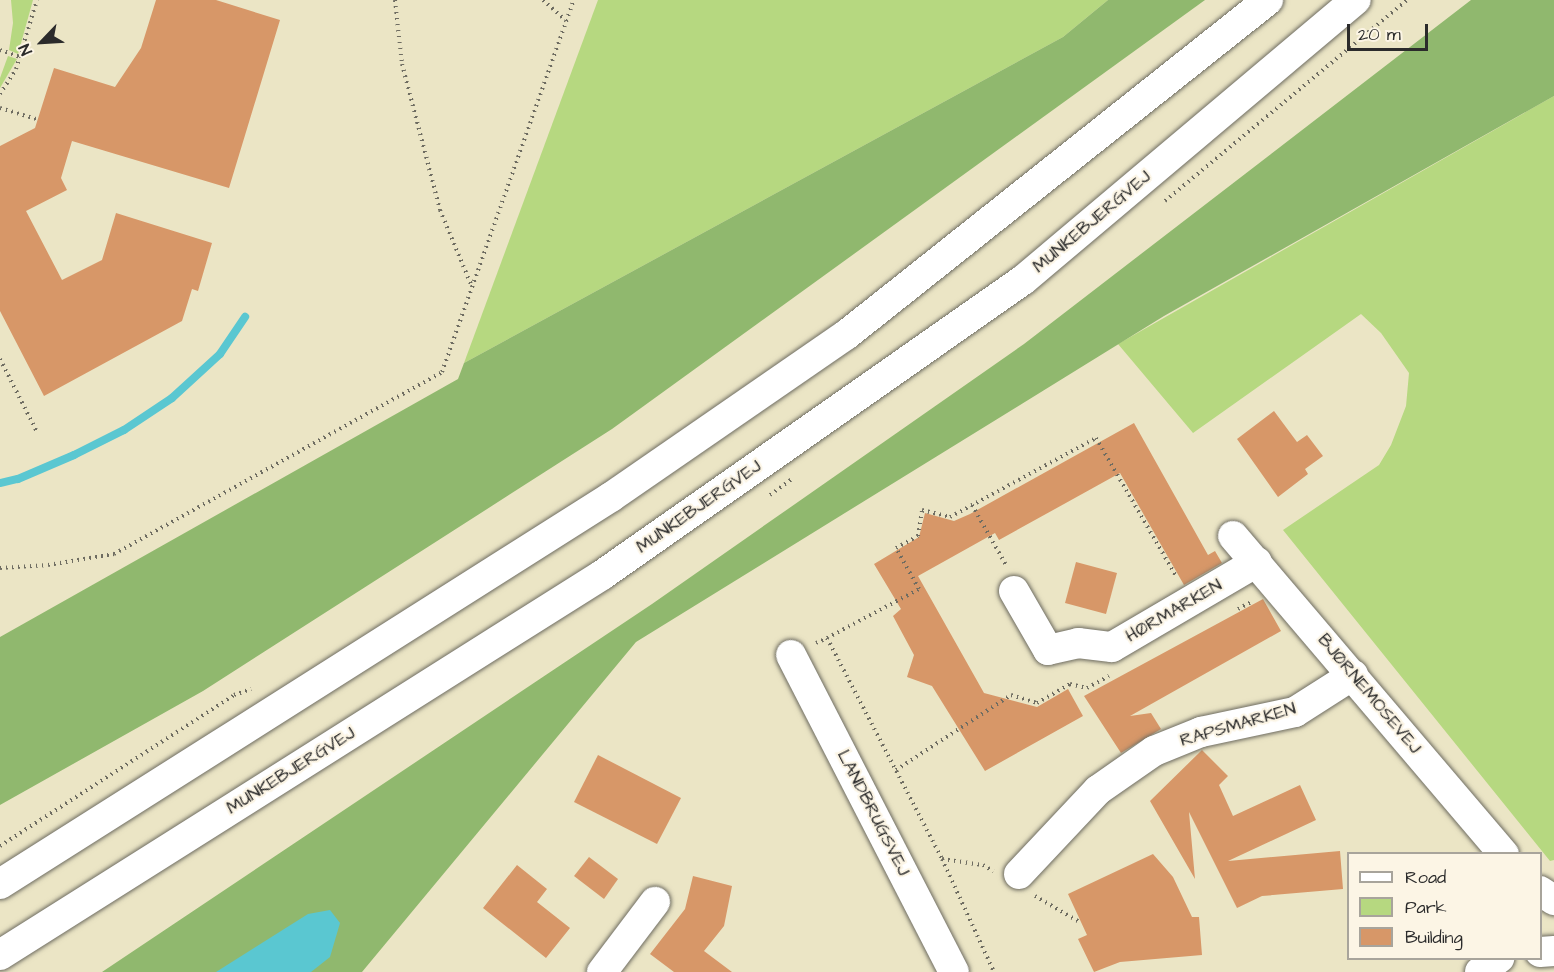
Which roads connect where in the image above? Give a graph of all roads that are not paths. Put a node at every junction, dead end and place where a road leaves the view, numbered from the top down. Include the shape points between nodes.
1 (1268, 0) edge
2 (1356, 0) edge
3 (1233, 536) dead end
4 (1257, 562) junction
5 (1014, 591) road end
6 (791, 655) road end
7 (1353, 675) junction
8 (1502, 852) edge
9 (1019, 874) dead end
10 (0, 884) edge
11 (655, 902) dead end
12 (0, 955) edge
13 (1496, 960) edge
14 (602, 972) edge
15 (954, 972) edge
16 (1480, 972) edge

1 - 10 street via 846,335 611,497
2 - 12 street, MUNKEBJERGVEJ via 1014,286 602,575
3 - 4 street, BJØRNEMOSEVEJ
4 - 5 street, HØRMARKEN via 1112,647 1078,643 1048,650
4 - 7 street, BJØRNEMOSEVEJ
6 - 15 street, LANDBRUGSVEJ
7 - 8 street, BJØRNEMOSEVEJ
7 - 9 street, RAPSMARKEN via 1295,712 1202,732 1154,752 1098,790
11 - 14 street
13 - 16 street

